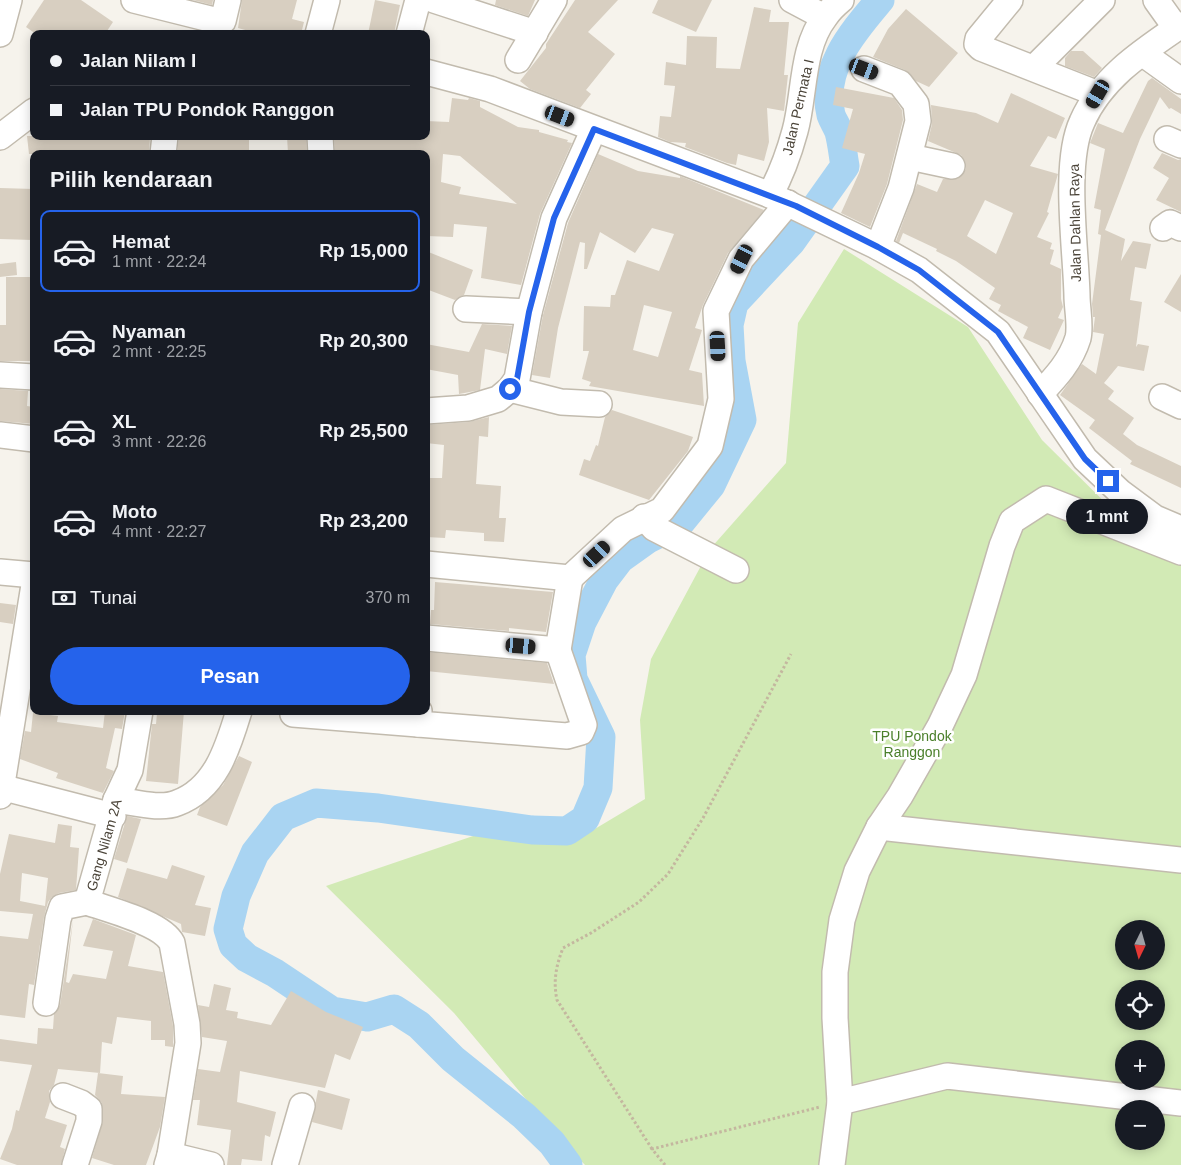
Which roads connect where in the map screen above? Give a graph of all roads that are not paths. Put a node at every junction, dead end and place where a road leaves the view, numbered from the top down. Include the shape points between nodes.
1 (9, 0) edge
2 (134, 0) edge
3 (327, 0) edge
4 (418, 0) edge
5 (434, 0) edge
6 (554, 0) edge
7 (792, 0) edge
8 (1010, 0) edge
9 (1102, 0) edge
10 (1156, 0) edge
11 (832, 9) edge
12 (225, 10) edge
13 (1178, 27) edge
14 (319, 30) edge
15 (410, 30) edge
16 (535, 33) junction
17 (0, 34) edge
18 (1142, 52) junction
19 (518, 60) dead end
20 (1034, 68) junction
21 (864, 69) dead end
22 (430, 73) edge
23 (1181, 82) edge
24 (1098, 94) junction
25 (30, 114) edge
26 (594, 129) junction
27 (0, 137) edge
28 (910, 158) junction
29 (952, 166) dead end
30 (785, 201) junction
31 (878, 247) junction
32 (466, 309) dead end
33 (529, 312) junction
34 (0, 375) edge
35 (30, 377) edge
36 (510, 389) junction
37 (1040, 394) junction
38 (599, 404) dead end
39 (430, 411) edge
40 (0, 435) edge
41 (30, 439) edge
42 (649, 522) junction
43 (1181, 529) edge
44 (1181, 552) edge
45 (430, 564) edge
46 (736, 570) dead end
47 (0, 572) edge
48 (30, 575) edge
49 (570, 578) junction
50 (30, 610) edge
51 (430, 638) edge
52 (558, 650) junction
53 (139, 715) edge
54 (238, 715) edge
55 (335, 715) edge
56 (418, 717) edge
57 (1, 791) edge
58 (114, 808) junction
59 (878, 827) junction
60 (1181, 860) edge
61 (88, 902) junction
62 (46, 1003) dead end
63 (63, 1096) dead end
64 (840, 1102) junction
65 (1181, 1103) edge
66 (302, 1106) dead end
67 (168, 1160) edge
68 (75, 1165) edge
69 (211, 1165) edge
70 (285, 1165) edge
71 (832, 1165) edge

1 - 17 street
2 - 12 street
3 - 14 street
4 - 15 street
5 - 16 street
6 - 16 street
7 - 11 street, Jalan Permata I
8 - 20 street via 977,44
9 - 20 street
10 - 13 street
11 - 30 street, Jalan Permata I via 814,38 806,64 795,131 783,168
13 - 18 street, Jalan Dahlan Raya
16 - 19 street
18 - 23 street
18 - 24 street, Jalan Dahlan Raya
20 - 24 street
21 - 28 street via 900,83 916,104 918,121
22 - 26 street via 490,89
24 - 37 street, Jalan Dahlan Raya via 1081,123 1073,160 1078,337 1062,372
25 - 27 street
26 - 30 street
26 - 33 street via 554,218
28 - 29 street
28 - 31 street
30 - 31 street
30 - 42 street, Jalan Permata I via 742,259 716,311 721,399 710,446 662,510
31 - 37 street via 919,270 998,332
32 - 33 street
33 - 36 street via 517,379
34 - 35 street
36 - 38 street via 561,402
36 - 39 street via 498,399 468,408
37 - 43 street via 1085,459 1120,492 1155,518
40 - 41 street
42 - 46 street via 676,540
42 - 49 street, Jalan Permata I via 623,529
44 - 59 street via 1046,499 1012,521 964,675 940,726 900,796
45 - 49 street
47 - 48 street
49 - 52 street
50 - 57 street
51 - 52 street
52 - 56 street via 584,725 581,732 567,736
53 - 58 street, Gang Nilam 2A via 130,770
54 - 58 street via 224,759 202,788 177,804
55 - 56 street
57 - 58 street
58 - 61 street, Gang Nilam 2A
59 - 60 street
59 - 64 street via 857,871 842,920 835,972
61 - 62 street via 62,907
61 - 67 street, Gang Nilam 2A via 147,924 172,943 188,1043
63 - 68 street via 81,1102 88,1109 88,1121
64 - 65 street via 947,1076
64 - 71 street
66 - 70 street
67 - 69 street

